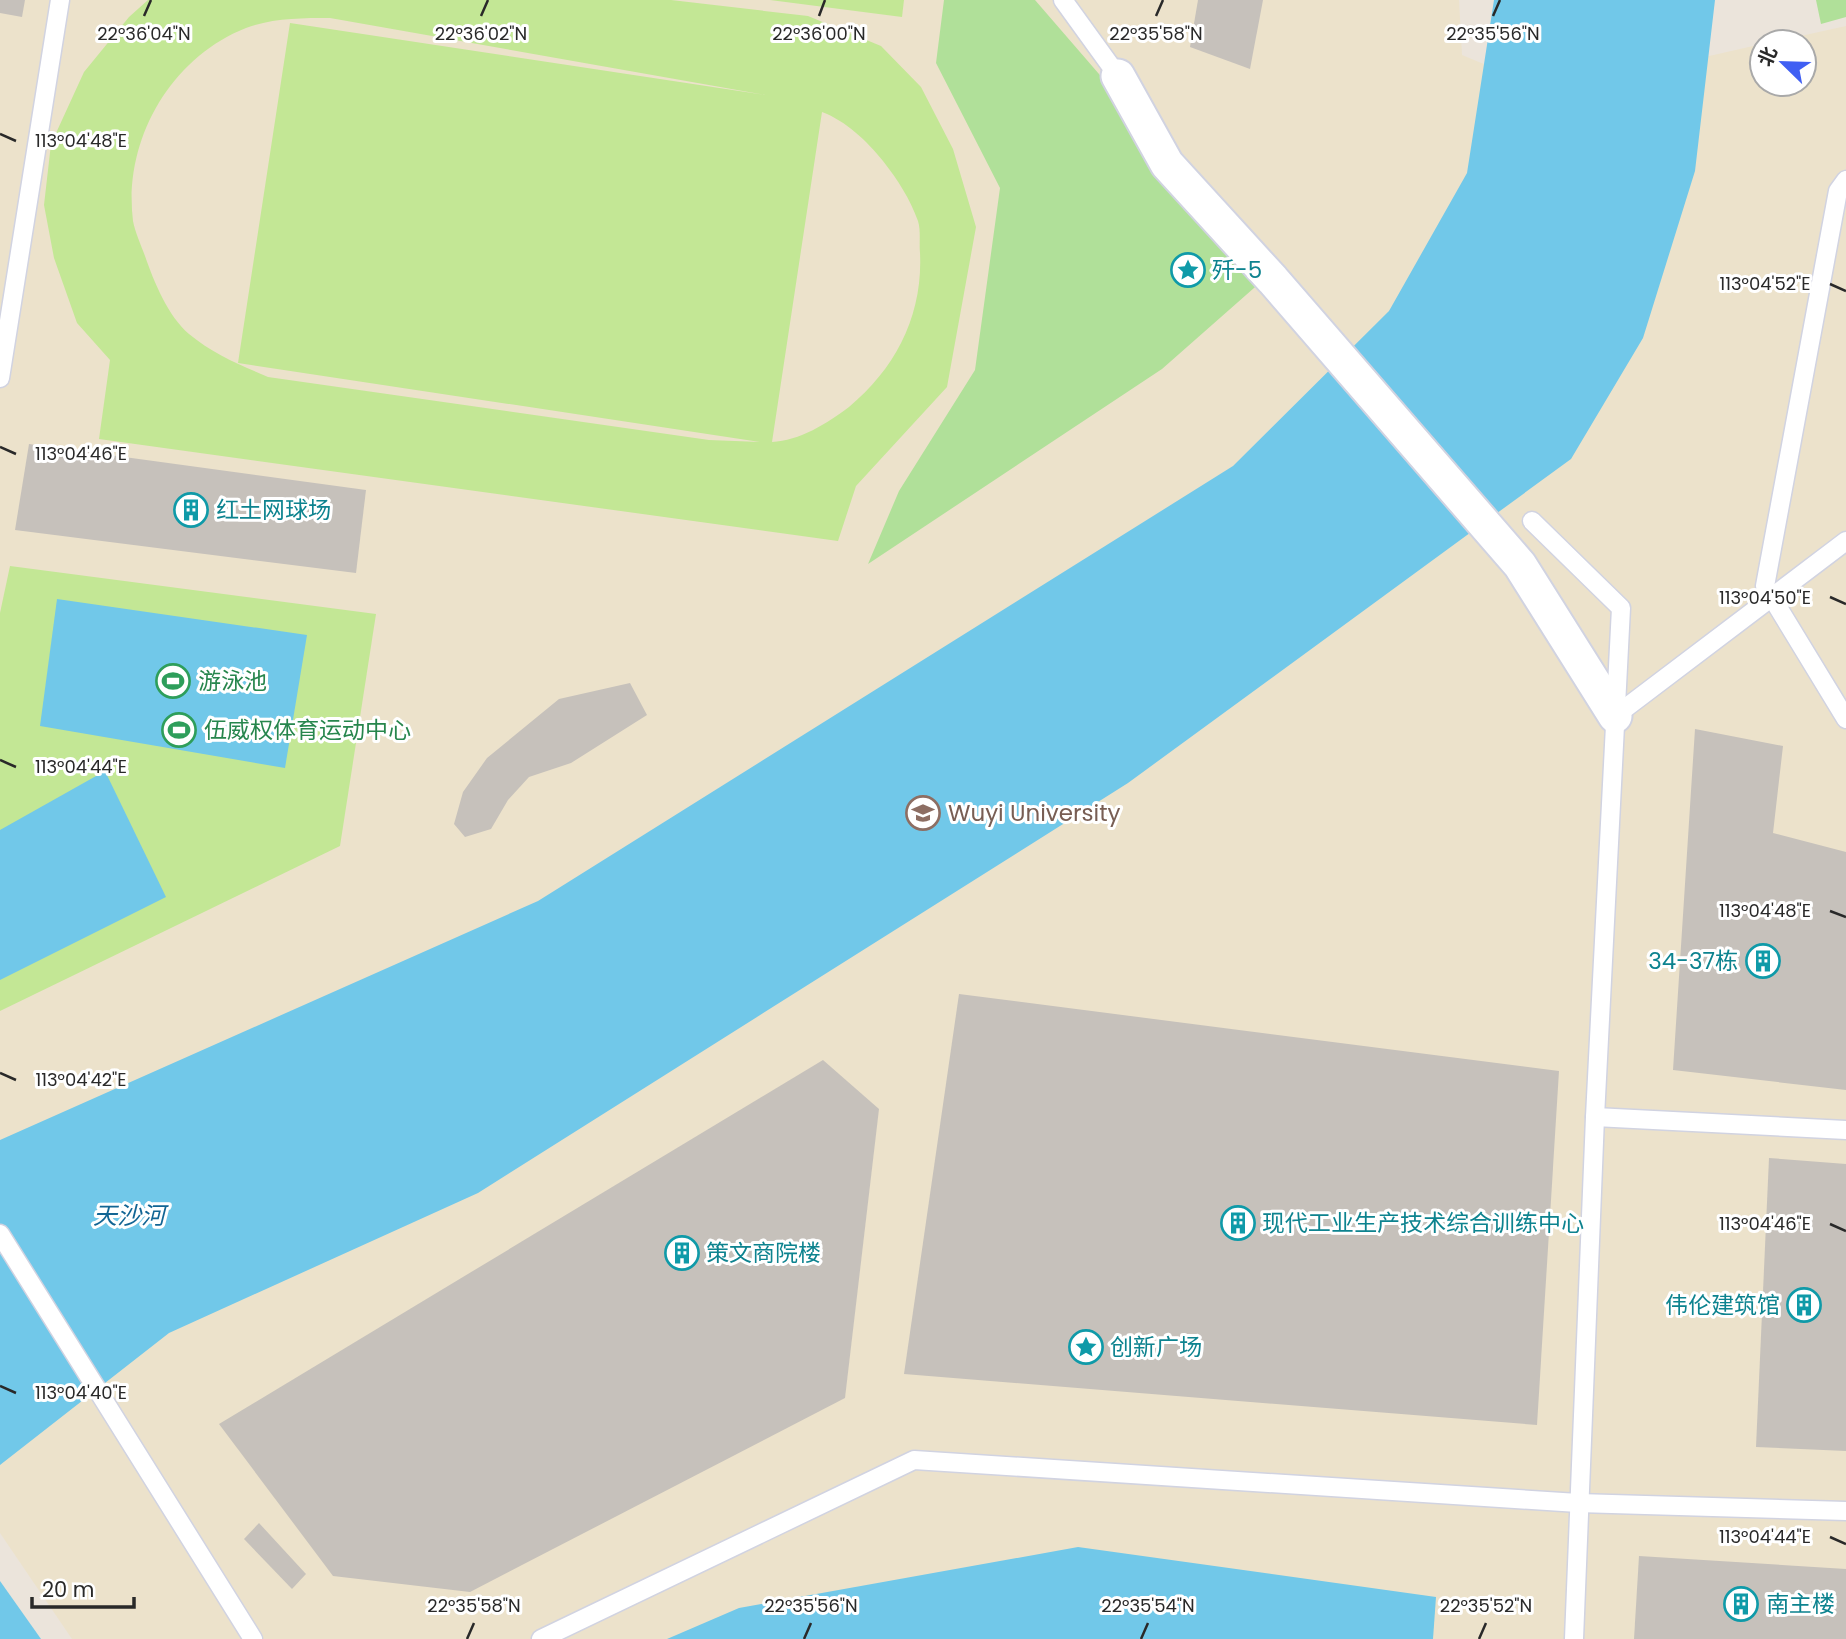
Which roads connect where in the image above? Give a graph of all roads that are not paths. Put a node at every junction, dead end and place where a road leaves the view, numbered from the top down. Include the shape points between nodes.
1 (60, 0) edge
2 (1063, 0) edge
3 (1118, 76) joint
4 (1846, 180) edge
5 (0, 378) edge
6 (1532, 521) dead end
7 (1846, 541) edge
8 (1772, 597) junction
9 (1615, 716) junction
10 (1846, 719) edge
11 (1595, 1117) junction
12 (1846, 1130) edge
13 (0, 1234) edge
14 (1578, 1503) junction
15 (1846, 1511) edge
16 (253, 1639) edge
17 (541, 1639) edge
18 (1573, 1639) edge

1 - 5 lane
2 - 3 lane
3 - 9 street via 1167,164 1520,565
4 - 8 lane via 1838,191 1765,586
6 - 9 lane via 1621,608
7 - 8 lane
8 - 9 lane
8 - 10 lane
9 - 11 lane
11 - 12 lane
11 - 14 lane
13 - 16 lane
14 - 15 lane
14 - 17 lane via 914,1460
14 - 18 lane

